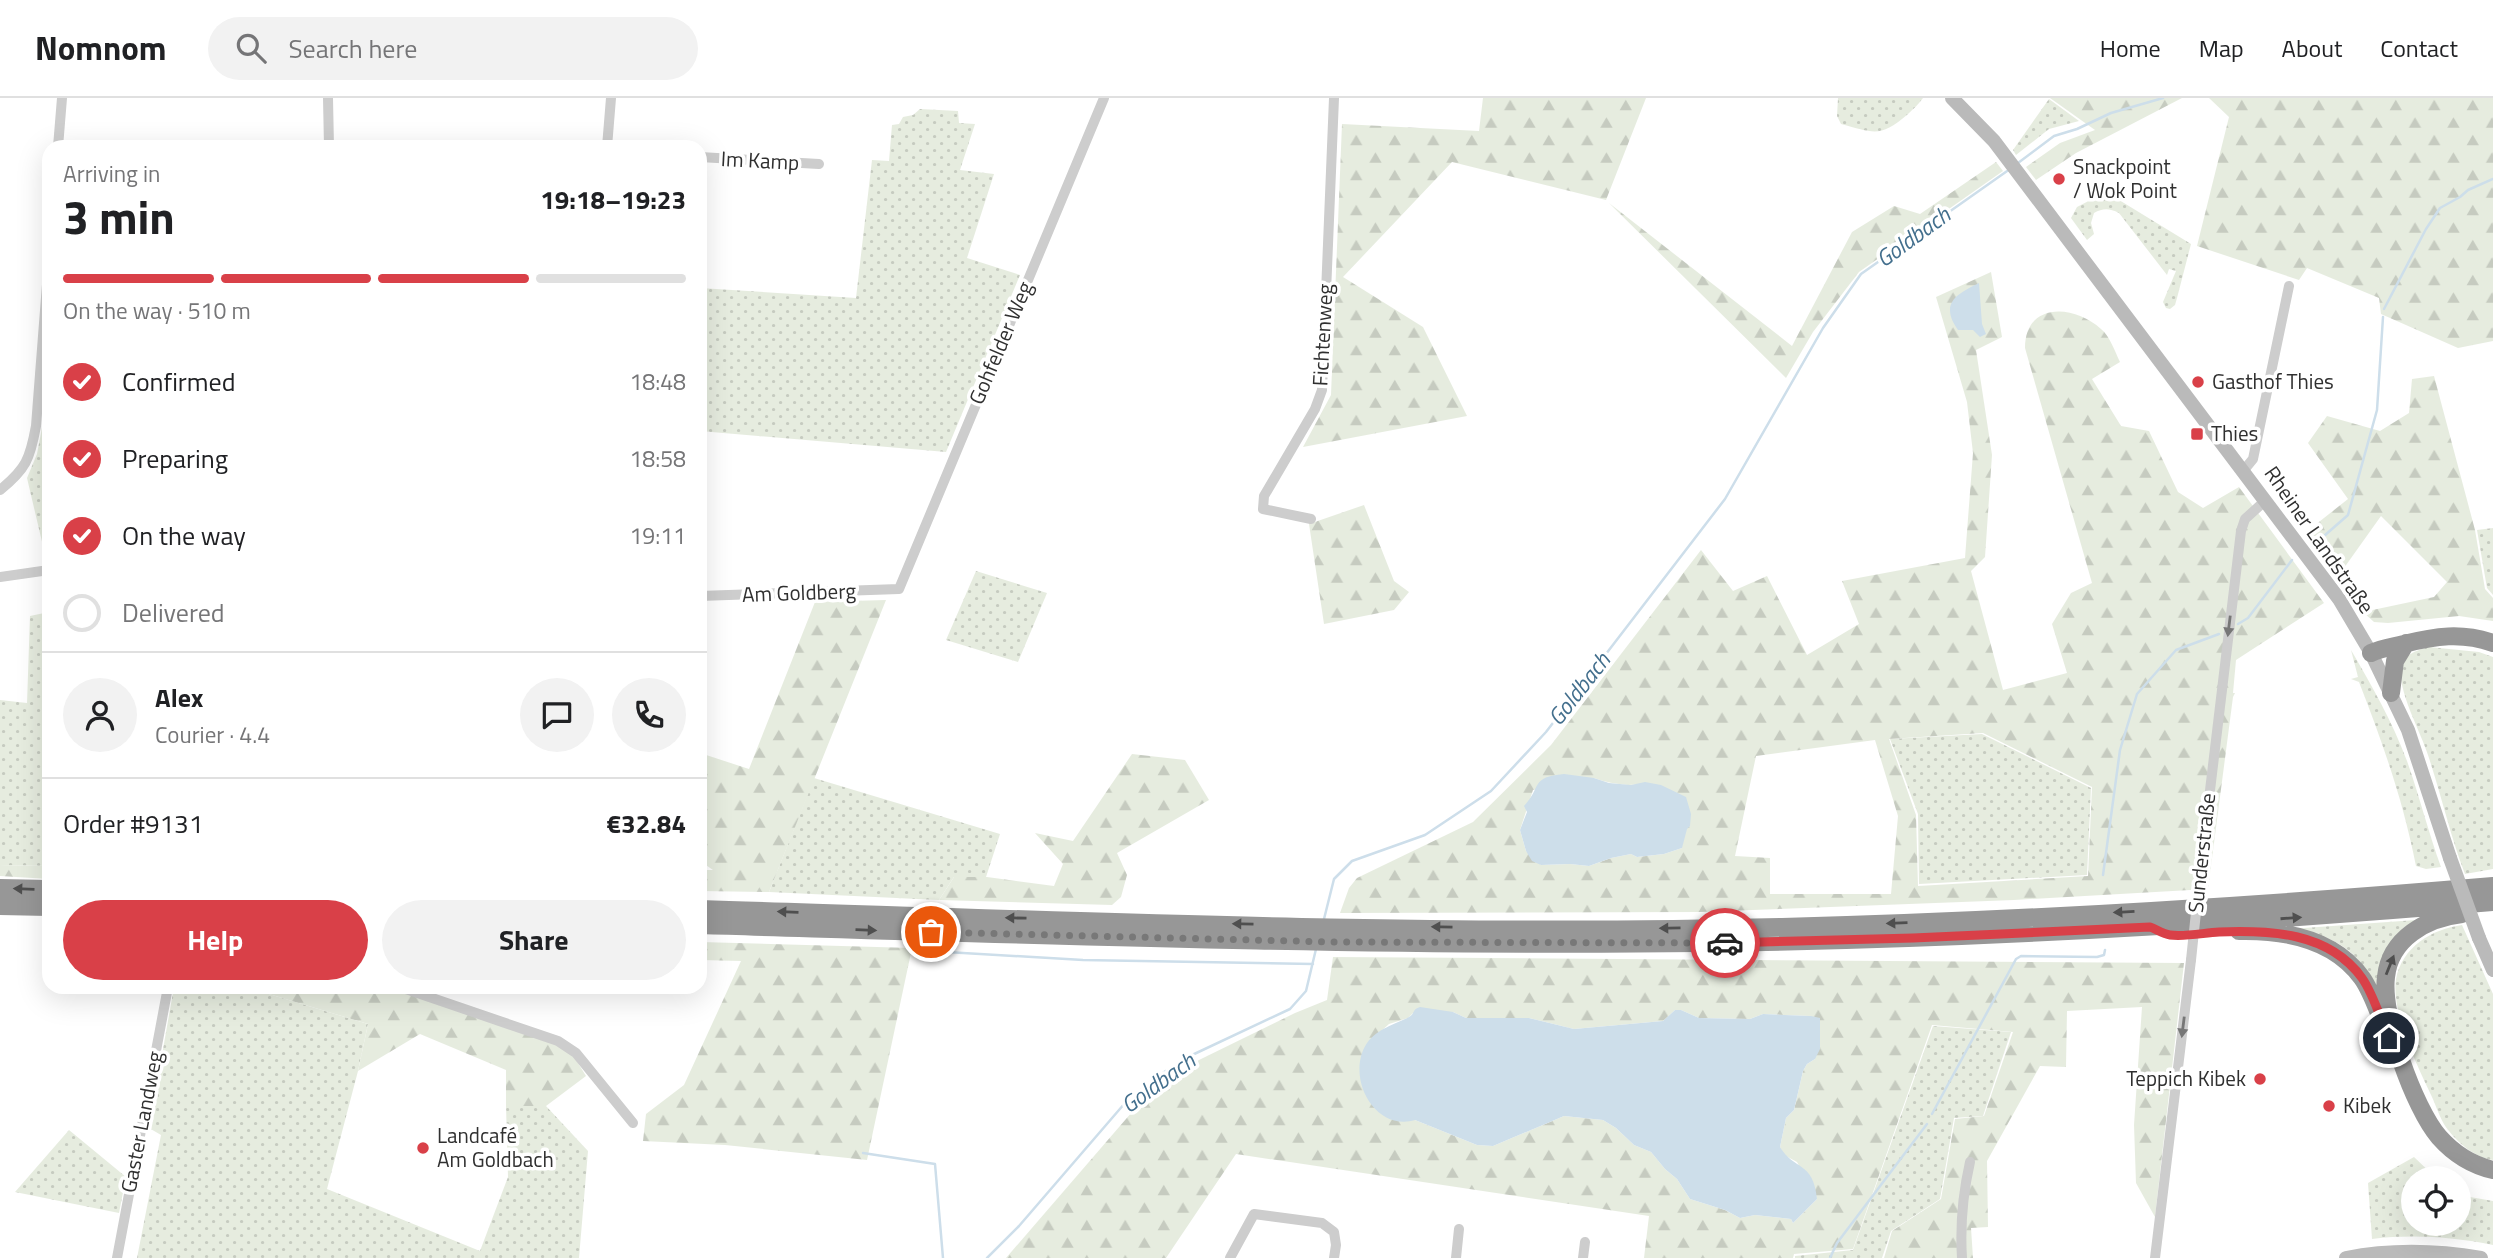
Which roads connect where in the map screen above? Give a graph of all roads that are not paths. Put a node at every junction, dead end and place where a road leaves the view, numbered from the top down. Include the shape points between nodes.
1 (62, 98) edge
2 (328, 98) edge
3 (611, 98) edge
4 (1104, 98) edge
5 (1334, 98) edge
6 (1952, 98) edge
7 (59, 140) edge
8 (329, 140) edge
9 (608, 140) edge
10 (707, 157) edge
11 (819, 164) dead end
12 (2289, 286) dead end
13 (42, 349) edge
14 (2244, 470) junction
15 (0, 490) edge
16 (2266, 500) junction
17 (1311, 519) dead end
18 (42, 571) edge
19 (0, 577) edge
20 (899, 589) joint
21 (707, 596) edge
22 (2406, 643) junction
23 (2493, 643) edge
24 (2371, 653) junction
25 (2391, 693) junction
26 (2493, 876) edge
27 (2493, 886) edge
28 (0, 888) edge
29 (42, 890) edge
30 (2381, 896) junction
31 (2493, 902) edge
32 (0, 906) edge
33 (42, 907) edge
34 (707, 909) edge
35 (2493, 911) edge
36 (707, 925) edge
37 (2150, 927) junction
38 (1309, 934) junction
39 (1334, 934) junction
40 (2493, 970) edge
41 (167, 994) edge
42 (420, 994) edge
43 (2399, 1055) junction
44 (633, 1124) dead end
45 (1970, 1162) dead end
46 (2493, 1170) edge
47 (1459, 1229) dead end
48 (1585, 1242) dead end
49 (117, 1258) edge
50 (1230, 1258) edge
51 (1335, 1258) edge
52 (1455, 1258) edge
53 (1583, 1258) edge
54 (1962, 1258) edge
55 (2155, 1258) edge
56 (2346, 1258) edge
57 (2481, 1258) edge

1 - 7 street
2 - 8 street
3 - 9 street
4 - 20 street, Gohfelder Weg
5 - 17 street, Fichtenweg via 1322,390 1264,496 1263,509
6 - 14 main road, Rheiner Landstraße via 2025,181
10 - 11 street, Im Kamp
12 - 14 street via 2253,459
13 - 15 street via 32,450 20,474
14 - 16 main road, Rheiner Landstraße
16 - 24 main road, Rheiner Landstraße via 2339,599
16 -> 55 street, Sunderstraße, bridge via 2245,519 2237,559
18 - 19 street
20 - 21 street, Am Goldberg
22 - 23 highway via 2455,635
22 - 24 highway
22 - 25 highway via 2395,661
24 - 25 main road, Rheiner Landstraße
25 - 40 main road, Rheiner Landstraße, bridge
26 - 30 highway via 2408,885
27 - 30 highway
29 -> 28 highway
30 -> 39 highway via 1957,921
37 -> 31 highway
32 - 33 highway
38 -> 34 highway
43 -> 35 highway via 2385,994 2390,960 2407,936 2427,923
36 -> 38 highway via 1191,940
37 - 39 highway via 1757,942
37 - 43 highway via 2169,935 2275,933 2327,947 2364,981
38 - 39 highway
41 - 49 street, Gaster Landweg
42 - 44 street via 558,1041 576,1053
43 - 46 highway via 2438,1136 2458,1156
45 - 54 street
47 - 52 street
48 - 53 street
50 - 51 street via 1254,1214 1322,1223 1334,1232
56 - 57 main road via 2388,1251

